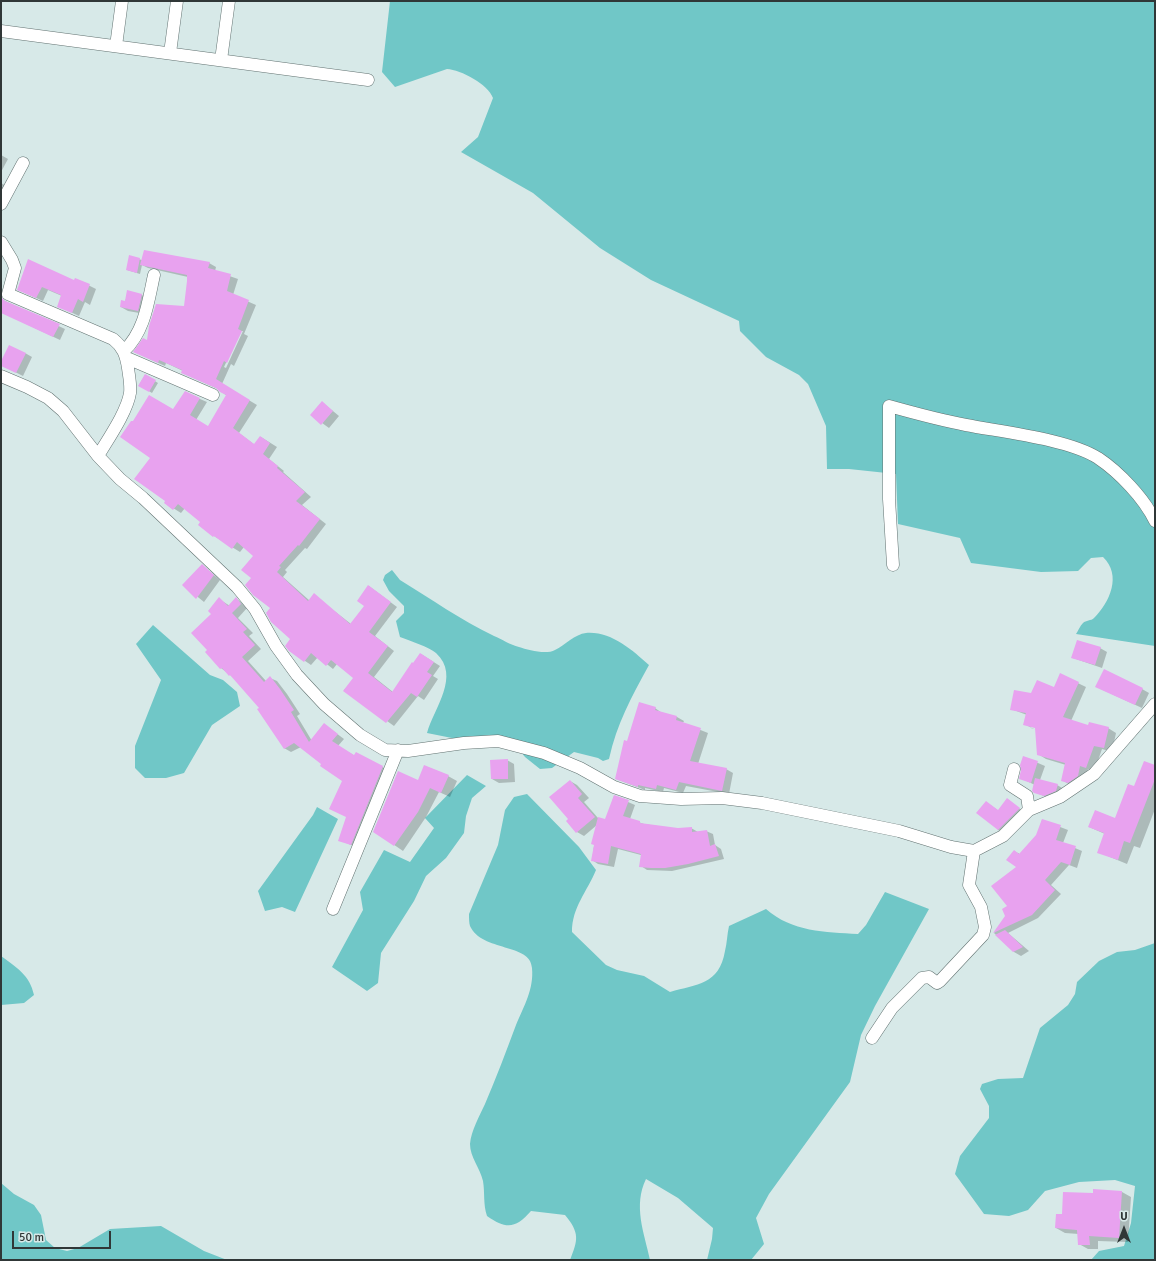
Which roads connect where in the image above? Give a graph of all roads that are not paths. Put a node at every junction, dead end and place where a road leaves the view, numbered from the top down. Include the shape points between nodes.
1 (122, 1) edge
2 (177, 1) edge
3 (229, 1) edge
4 (1, 30) edge
5 (116, 46) junction
6 (170, 53) junction
7 (221, 60) junction
8 (368, 80) dead end
9 (23, 163) dead end
10 (1, 204) edge
11 (1, 242) edge
12 (154, 275) dead end
13 (125, 355) junction
14 (1, 376) edge
15 (213, 394) dead end
16 (98, 456) junction
17 (1155, 521) edge
18 (893, 565) dead end
19 (1155, 704) edge
20 (398, 750) junction
21 (1014, 769) dead end
22 (1030, 810) junction
23 (974, 851) junction
24 (333, 909) dead end
25 (872, 1038) dead end

1 - 5 street
2 - 6 street
3 - 7 street
4 - 5 street
5 - 6 street
6 - 7 street
7 - 8 street
9 - 10 street
11 - 13 street via 15,268 8,294 112,339 120,345
12 - 13 street via 143,322
13 - 15 street
13 - 16 street via 130,392 127,403
14 - 16 street via 48,398 63,410
16 - 20 street via 237,587 255,609 288,663 324,704 360,734 385,750
17 - 18 street via 1132,488 1098,458 1063,444 957,424 889,406 889,499
19 - 22 street via 1094,774 1060,797
20 - 23 street via 498,741 544,753 580,768 614,787 640,796 722,798 762,802 899,831 951,847
20 - 24 street
21 - 22 street via 1010,785 1027,796
22 - 23 street via 1003,836
23 - 25 street via 968,885 980,907 985,927 983,935 940,981 937,983 928,977 922,978 892,1008

